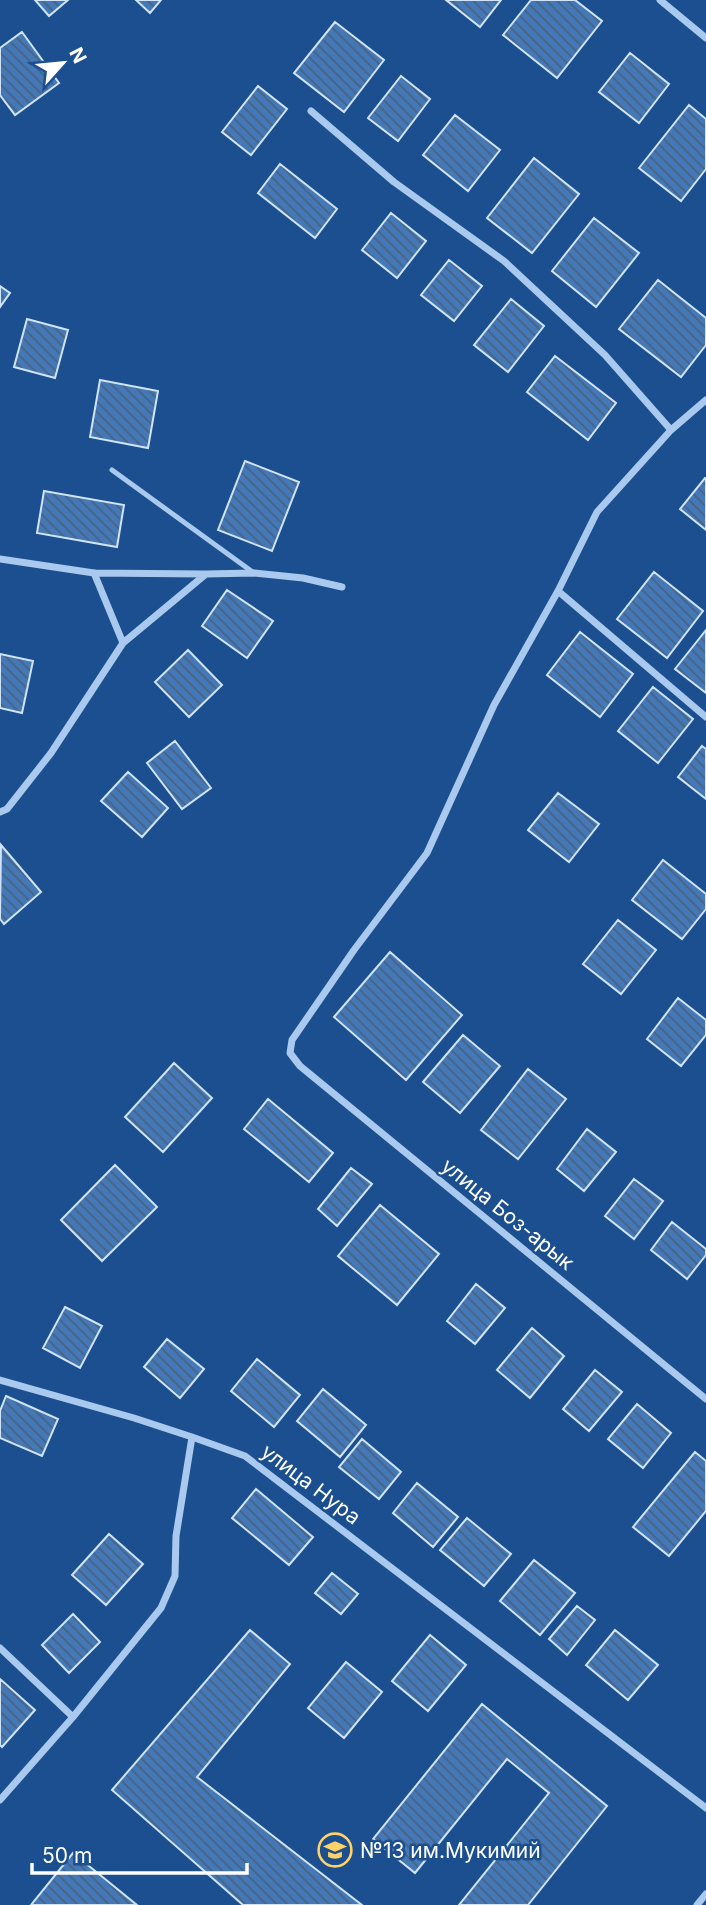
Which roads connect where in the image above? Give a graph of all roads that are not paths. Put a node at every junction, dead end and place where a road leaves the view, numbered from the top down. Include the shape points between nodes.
1 (660, 0) edge
2 (706, 37) edge
3 (311, 111) dead end
4 (706, 400) edge
5 (671, 430) junction
6 (112, 470) dead end
7 (0, 559) edge
8 (94, 573) junction
9 (254, 573) junction
10 (206, 574) junction
11 (342, 587) dead end
12 (558, 591) junction
13 (123, 643) junction
14 (706, 717) edge
15 (0, 813) edge
16 (0, 1380) edge
17 (706, 1399) edge
18 (192, 1437) junction
19 (0, 1648) edge
20 (72, 1717) junction
21 (0, 1800) edge
22 (706, 1808) edge
23 (706, 1895) edge
24 (697, 1905) edge

1 - 2 street
3 - 5 street via 394,182 504,261 606,355
4 - 5 street
5 - 12 street via 597,512
6 - 9 lane
7 - 8 street
8 - 10 street
8 - 13 street
9 - 10 street
9 - 11 street
10 - 13 street
12 - 14 street
12 - 17 street, улица Боз-арык via 494,705 427,853 292,1040 290,1053 300,1066
13 - 15 street via 51,753
16 - 18 street, улица Нура
18 - 20 street via 176,1536 175,1576 161,1608
18 - 22 street, улица Нура via 245,1456
19 - 20 street
20 - 21 street
23 - 24 street

